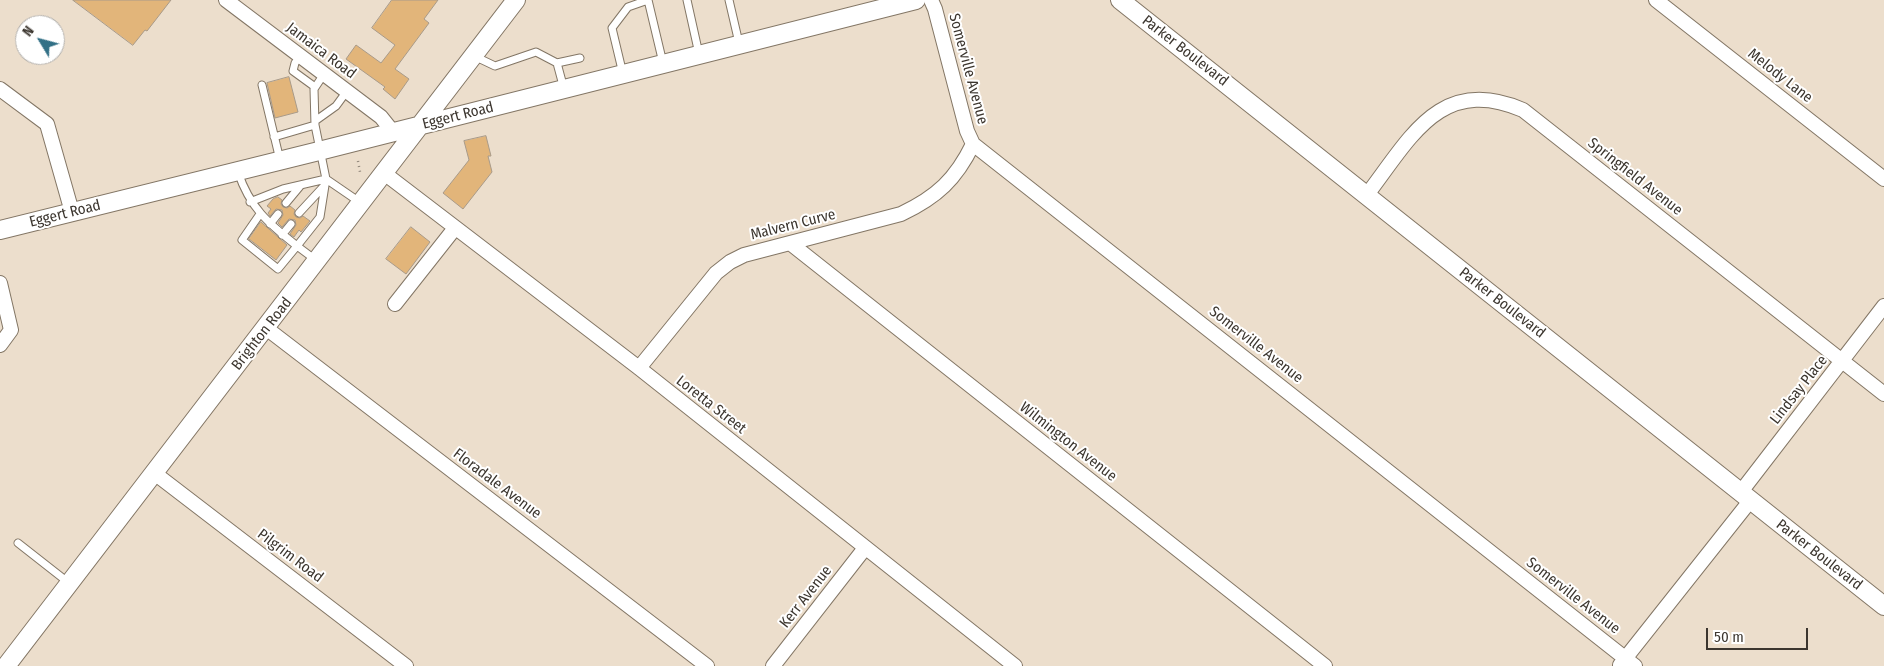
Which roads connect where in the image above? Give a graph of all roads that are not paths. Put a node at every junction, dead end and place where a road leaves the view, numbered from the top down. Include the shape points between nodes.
1 (226, 0) edge
2 (516, 0) edge
3 (648, 0) edge
4 (687, 0) edge
5 (728, 0) edge
6 (916, 0) edge
7 (931, 0) edge
8 (1120, 0) edge
9 (1656, 0) edge
10 (739, 45) junction
11 (473, 55) junction
12 (699, 55) junction
13 (300, 56) junction
14 (580, 58) dead end
15 (558, 63) junction
16 (663, 64) junction
17 (324, 74) junction
18 (623, 74) junction
19 (262, 86) dead end
20 (315, 87) junction
21 (0, 89) edge
22 (564, 89) junction
23 (347, 91) junction
24 (315, 123) junction
25 (420, 125) junction
26 (393, 132) junction
27 (274, 137) junction
28 (973, 144) junction
29 (320, 151) junction
30 (280, 161) junction
31 (238, 171) junction
32 (384, 173) junction
33 (1884, 179) edge
34 (324, 182) junction
35 (301, 185) junction
36 (1366, 196) junction
37 (250, 202) junction
38 (286, 203) dead end
39 (361, 203) junction
40 (72, 212) junction
41 (299, 213) dead end
42 (260, 214) junction
43 (278, 214) dead end
44 (270, 224) junction
45 (291, 224) dead end
46 (455, 228) junction
47 (0, 230) edge
48 (282, 235) junction
49 (790, 243) junction
50 (296, 246) junction
51 (317, 262) junction
52 (0, 283) edge
53 (395, 304) dead end
54 (1884, 306) edge
55 (266, 328) junction
56 (0, 345) edge
57 (1842, 361) junction
58 (639, 368) junction
59 (1884, 394) edge
60 (153, 472) junction
61 (1745, 497) junction
62 (18, 543) dead end
63 (865, 548) junction
64 (69, 583) junction
65 (1884, 606) edge
66 (1627, 664) edge
67 (6, 666) edge
68 (406, 666) edge
69 (707, 666) edge
70 (773, 666) edge
71 (1015, 666) edge
72 (1325, 666) edge

1 - 13 street, Jamaica Road
2 - 11 street, Brighton Road
3 - 16 lane
3 - 18 lane via 628,7 612,28
4 - 12 lane
5 - 10 lane
6 - 10 street, Eggert Road
7 - 28 street, Somerville Avenue
8 - 36 street, Parker Boulevard
9 - 33 street, Melody Lane
10 - 12 street, Eggert Road
11 - 15 lane via 495,66 536,52
11 - 25 street, Brighton Road
12 - 16 street, Eggert Road
13 - 17 street, Jamaica Road
13 - 20 lane via 293,71
14 - 15 lane
15 - 22 lane
16 - 18 street, Eggert Road
17 - 20 lane
17 - 23 street, Jamaica Road
18 - 22 street, Eggert Road
19 - 27 lane
20 - 24 lane
21 - 40 street via 48,124
22 - 25 street, Eggert Road
23 - 24 lane via 336,106
23 - 26 street, Jamaica Road via 381,117
24 - 27 lane
24 - 29 lane
25 - 26 street, Eggert Road
25 - 32 street, Brighton Road
26 - 29 street, Eggert Road
27 - 30 lane
28 - 49 street, Malvern Curve via 952,179 920,205 901,214
28 - 66 street, Somerville Avenue
29 - 30 street, Eggert Road
29 - 34 lane via 325,169
30 - 31 street, Eggert Road
31 - 37 lane
31 - 40 street, Eggert Road
32 - 39 street, Brighton Road
32 - 46 street, Loretta Street
34 - 35 lane
34 - 39 lane
34 - 41 lane
34 - 50 lane via 320,217
35 - 37 lane
35 - 38 lane
36 - 57 street, Springfield Avenue via 1431,116 1444,108 1468,101 1508,103 1524,110
36 - 61 street, Parker Boulevard
37 - 42 lane
39 - 51 street, Brighton Road
40 - 47 street, Eggert Road
42 - 44 lane
42 - 50 lane via 242,240 278,269
43 - 44 lane
44 - 48 lane
45 - 48 lane
46 - 53 street
46 - 58 street, Loretta Street
48 - 50 lane
49 - 58 street, Malvern Curve via 744,255 716,273
49 - 72 street, Wilmington Avenue
50 - 51 lane
51 - 55 street, Brighton Road
52 - 56 street via 11,330
54 - 57 street, Lindsay Place
55 - 60 street, Brighton Road
55 - 69 street, Floradale Avenue
57 - 59 street, Springfield Avenue
57 - 61 street, Lindsay Place
58 - 63 street, Loretta Street
60 - 64 street, Brighton Road
60 - 68 street, Pilgrim Road
61 - 65 street, Parker Boulevard
61 - 66 street, Lindsay Place
62 - 64 lane
63 - 70 street, Kerr Avenue
63 - 71 street, Loretta Street
64 - 67 street, Brighton Road

